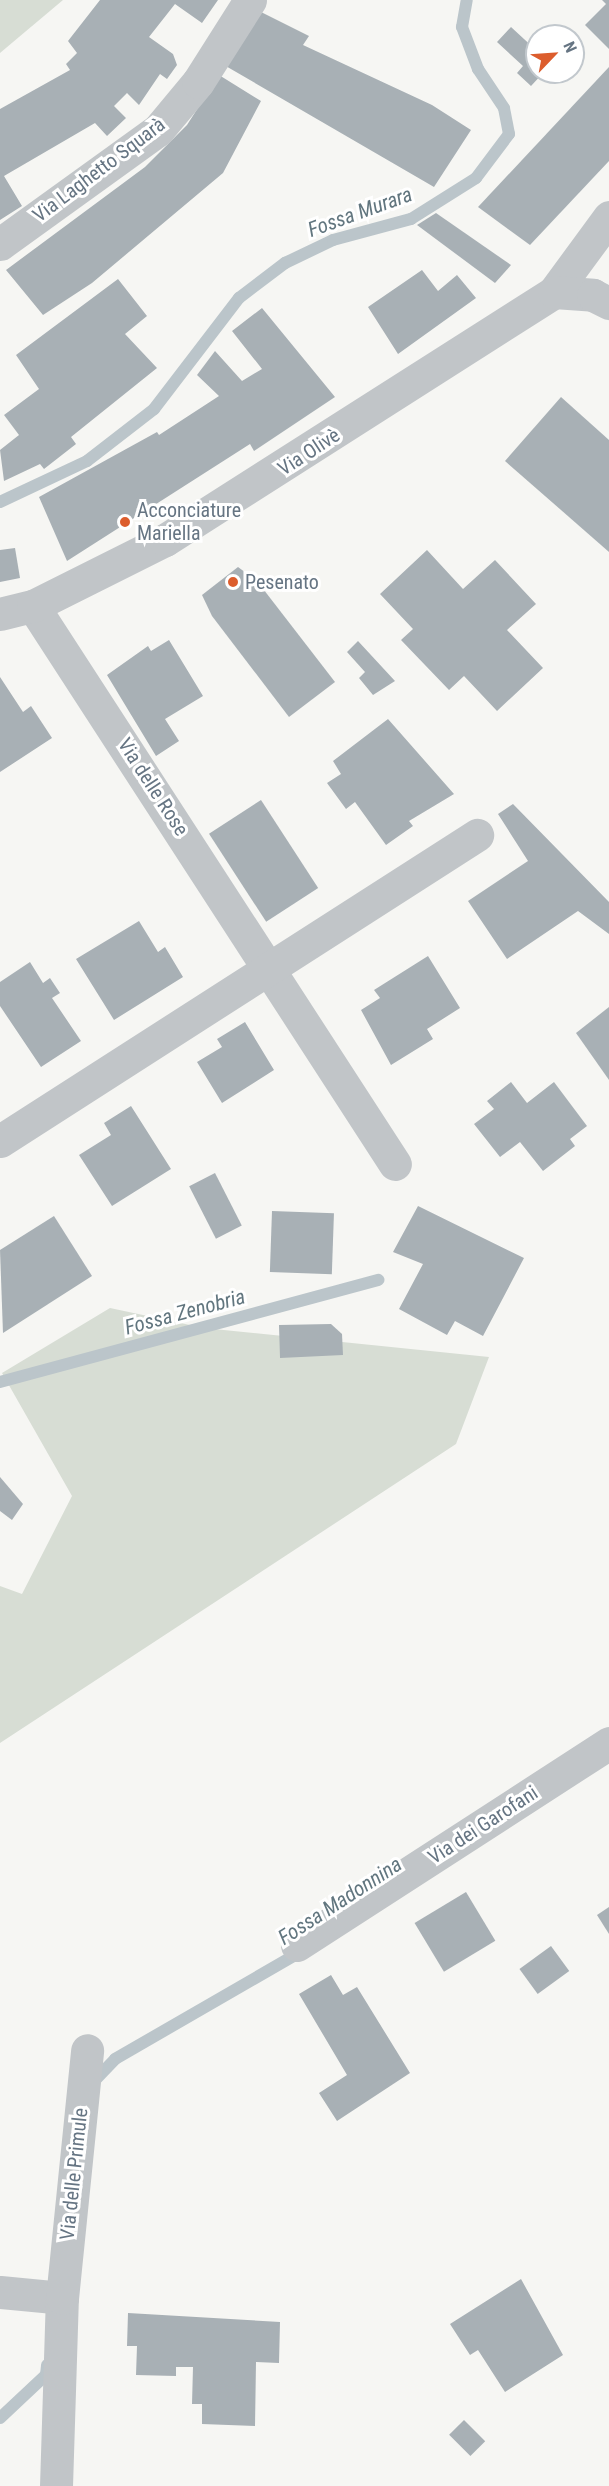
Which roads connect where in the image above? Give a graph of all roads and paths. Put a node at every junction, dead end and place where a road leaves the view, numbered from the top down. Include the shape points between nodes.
1 (250, 0) edge
2 (609, 217) edge
3 (0, 244) edge
4 (554, 292) junction
5 (609, 303) edge
6 (33, 606) junction
7 (0, 614) edge
8 (477, 834) dead end
9 (272, 969) junction
10 (0, 1141) edge
11 (395, 1164) dead end
12 (609, 1743) edge
13 (297, 1945) dead end
14 (87, 2050) dead end
15 (0, 2292) edge
16 (62, 2298) junction
17 (56, 2486) edge

1 - 3 street, Via Laghetto Squarà via 198,82 158,130
2 - 4 street
4 - 5 street via 593,295
4 - 6 street, Via Olivè via 252,489 165,540
6 - 7 street, Via Olivè
6 - 9 street, Via delle Rose
8 - 9 street
9 - 10 street
9 - 11 street, Via delle Rose
12 - 13 street, Via dei Garofani
14 - 16 street, Via delle Primule
15 - 16 street
16 - 17 street, Via delle Primule

